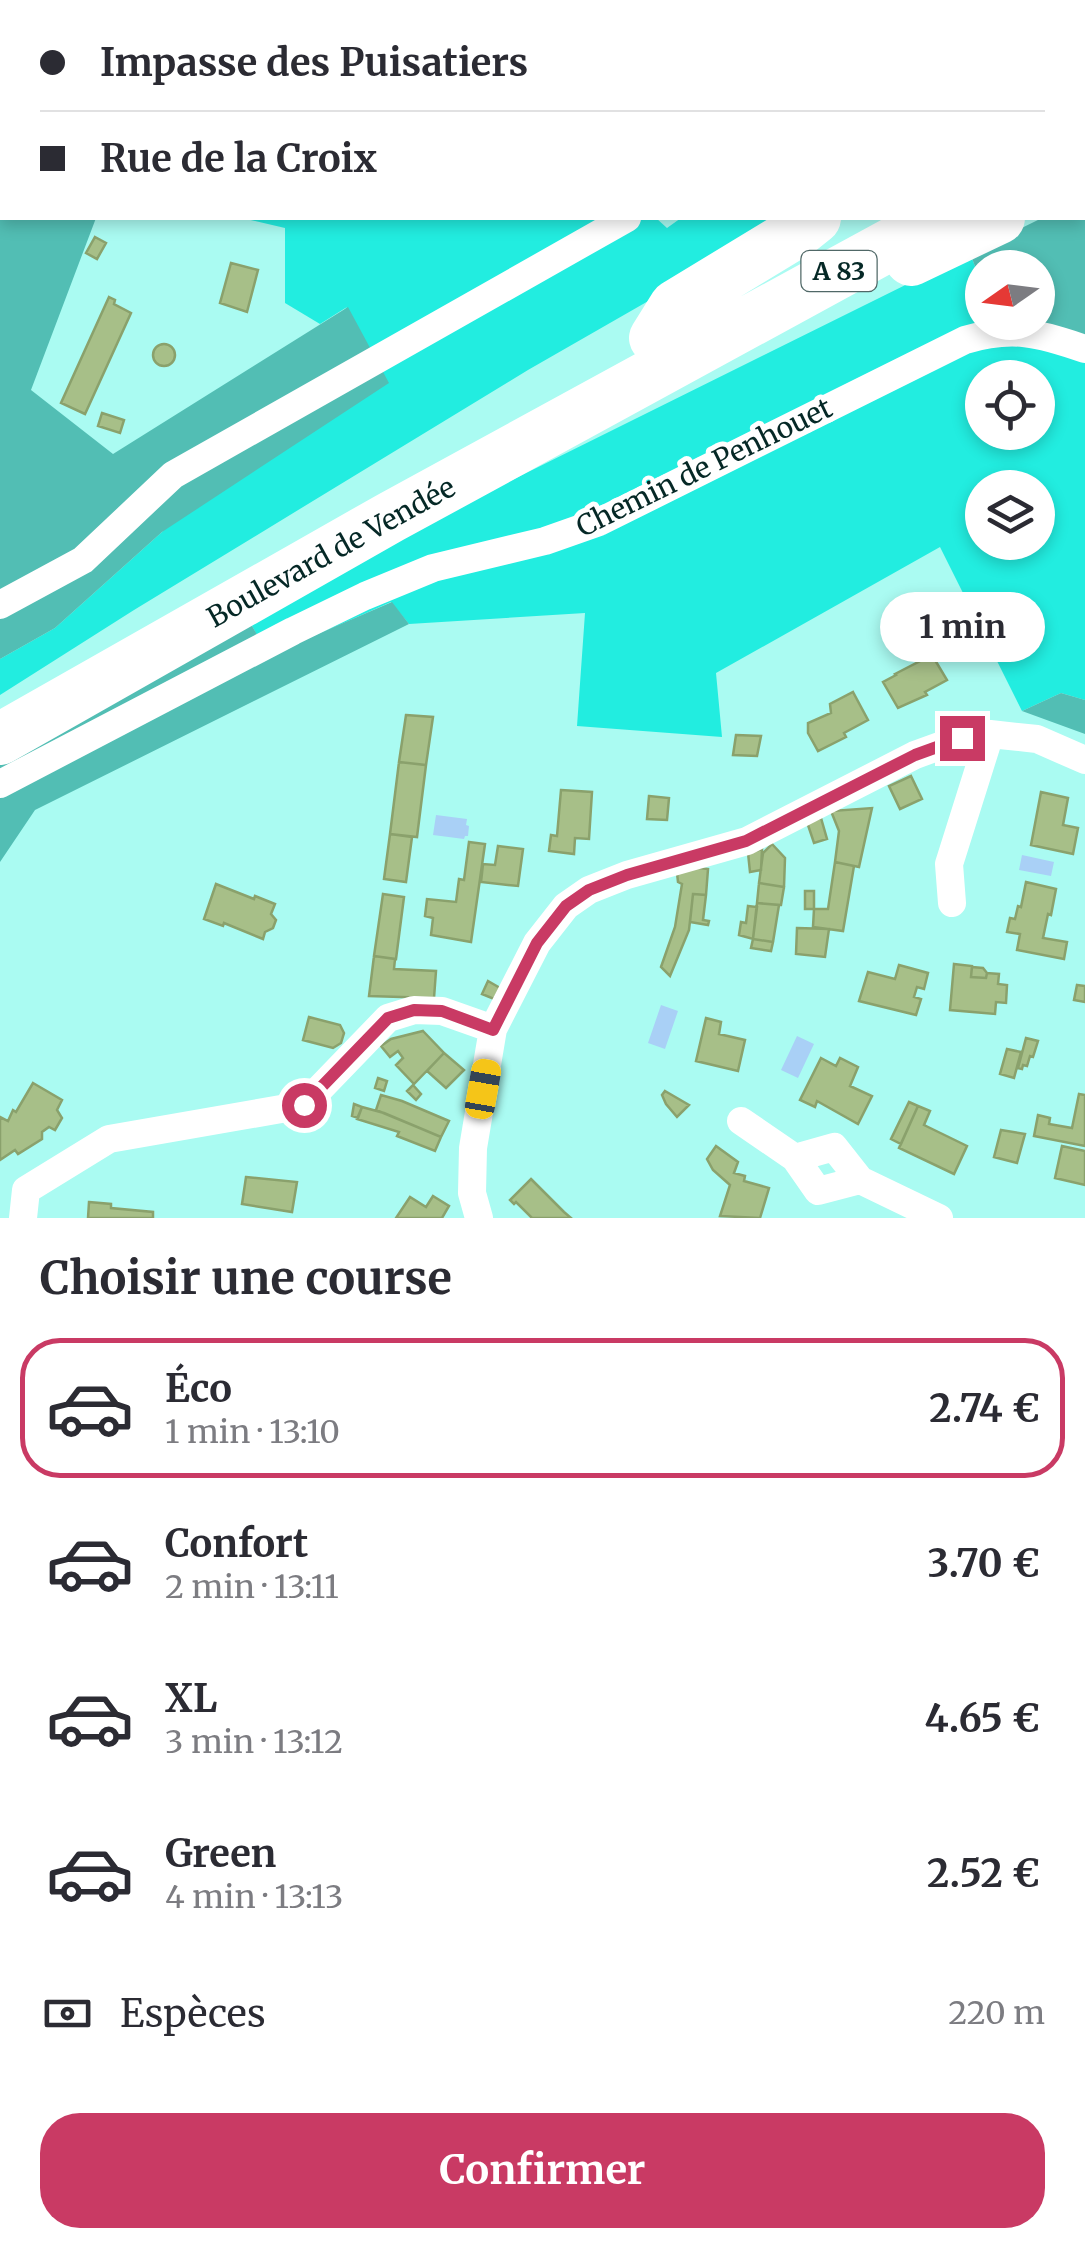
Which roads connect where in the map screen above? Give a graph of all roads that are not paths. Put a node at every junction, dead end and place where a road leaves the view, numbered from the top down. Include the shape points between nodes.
1 (624, 220) edge
2 (812, 220) edge
3 (880, 220) edge
4 (935, 220) edge
5 (996, 220) edge
6 (734, 312) junction
7 (1085, 349) edge
8 (660, 353) junction
9 (0, 605) edge
10 (0, 714) edge
11 (990, 734) junction
12 (0, 739) edge
13 (1085, 760) edge
14 (0, 784) edge
15 (952, 903) dead end
16 (493, 1030) junction
17 (741, 1121) dead end
18 (795, 1158) junction
19 (860, 1180) junction
20 (23, 1218) edge
21 (479, 1218) edge
22 (939, 1218) edge

1 - 9 street via 173,476 82,560
2 - 8 highway via 675,306
3 - 6 highway, A 83
4 - 6 highway, A 83
5 - 8 highway via 688,367
6 - 8 highway
7 - 14 street, Chemin de Penhouet via 1020,331 965,340 598,522 433,568 364,596
8 - 10 highway, Boulevard de Vendée via 318,528
8 - 12 highway, Boulevard de Vendée via 391,517
11 - 13 street via 1037,739
11 - 15 street via 949,864
11 - 16 street via 915,755 746,841 589,890 566,906 537,943
16 - 20 street via 442,1011 388,1018 304,1105 109,1140 26,1190
16 - 21 street via 473,1148
17 - 18 street
18 - 19 street via 834,1147
18 - 19 street via 818,1191
19 - 22 street

